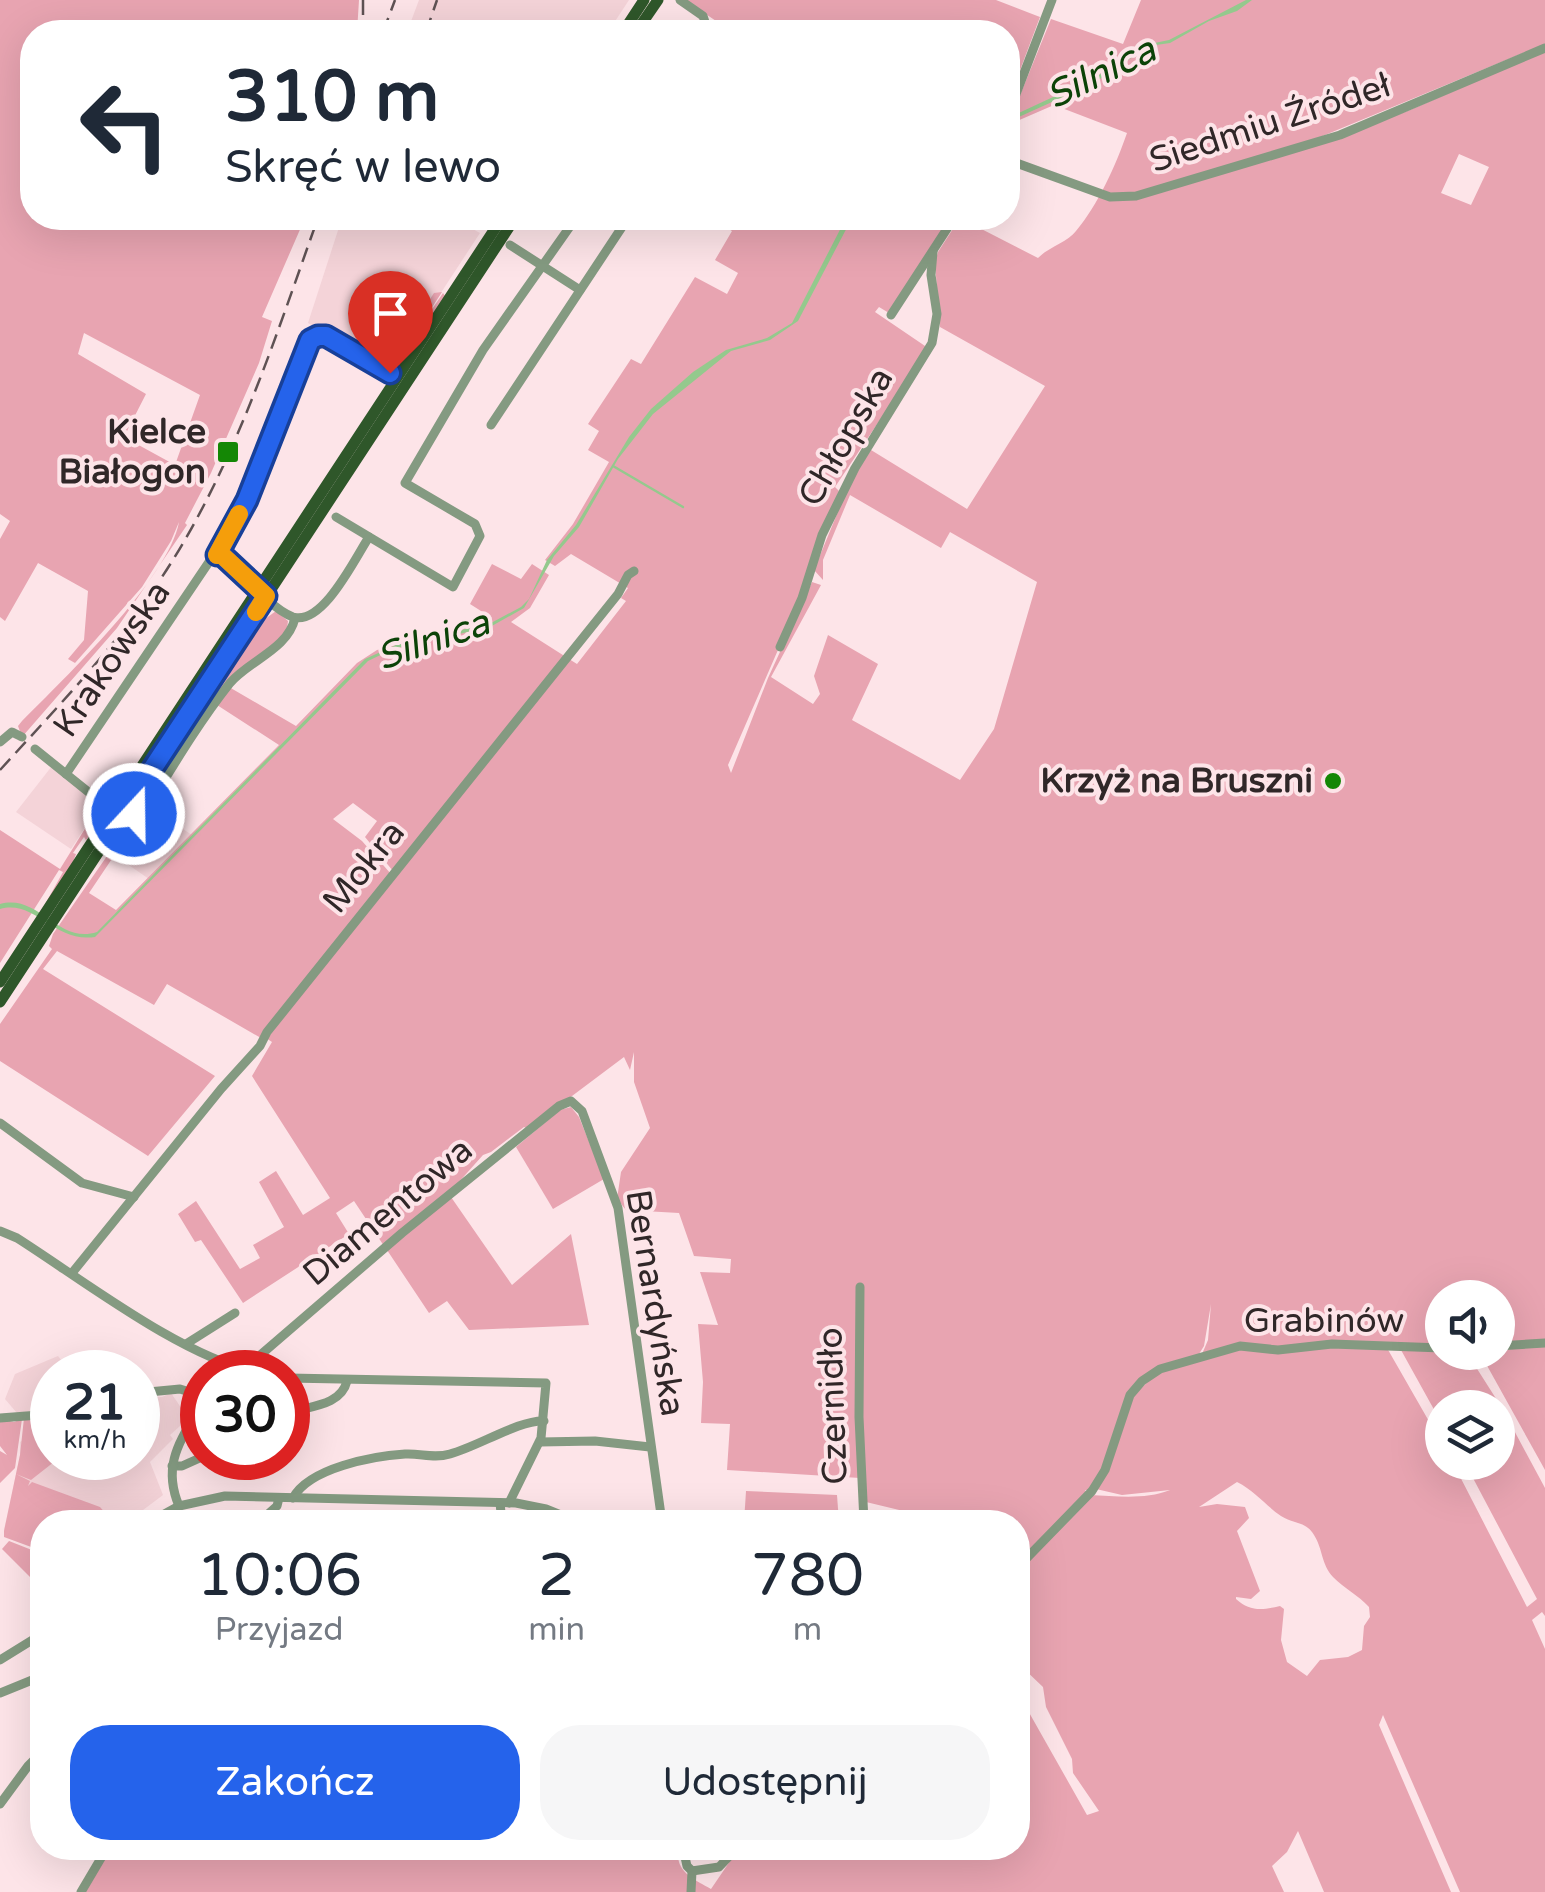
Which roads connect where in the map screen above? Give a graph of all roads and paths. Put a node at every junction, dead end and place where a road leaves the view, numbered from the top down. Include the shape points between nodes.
1 (680, 0) edge
2 (1052, 0) edge
3 (704, 20) edge
4 (1545, 48) edge
5 (1020, 84) edge
6 (1020, 164) edge
7 (494, 230) edge
8 (507, 230) edge
9 (568, 230) edge
10 (620, 230) edge
11 (947, 230) edge
12 (510, 245) dead end
13 (933, 252) junction
14 (542, 266) junction
15 (580, 290) junction
16 (891, 314) dead end
17 (398, 377) junction
18 (492, 425) dead end
19 (336, 517) dead end
20 (369, 537) junction
21 (217, 555) junction
22 (634, 571) dead end
23 (262, 593) junction
24 (295, 618) junction
25 (780, 647) dead end
26 (22, 737) dead end
27 (0, 742) edge
28 (34, 749) dead end
29 (66, 774) junction
30 (126, 809) junction
31 (112, 810) junction
32 (142, 818) junction
33 (118, 854) dead end
34 (51, 914) junction
35 (42, 927) junction
36 (0, 982) edge
37 (0, 1002) edge
38 (570, 1102) joint
39 (0, 1123) edge
40 (134, 1197) junction
41 (0, 1231) edge
42 (72, 1272) junction
43 (860, 1287) dead end
44 (235, 1313) dead end
45 (1545, 1343) edge
46 (186, 1344) junction
47 (1515, 1345) edge
48 (1425, 1347) edge
49 (195, 1350) edge
50 (267, 1350) edge
51 (310, 1379) edge
52 (347, 1381) junction
53 (310, 1407) edge
54 (30, 1416) edge
55 (0, 1418) edge
56 (544, 1421) junction
57 (540, 1442) junction
58 (650, 1446) junction
59 (180, 1448) edge
60 (172, 1466) junction
61 (180, 1466) edge
62 (279, 1498) junction
63 (293, 1498) junction
64 (505, 1503) junction
65 (179, 1506) junction
66 (172, 1510) edge
67 (273, 1510) edge
68 (504, 1510) edge
69 (547, 1510) edge
70 (660, 1510) edge
71 (863, 1510) edge
72 (1030, 1555) edge
73 (30, 1641) edge
74 (0, 1660) edge
75 (30, 1681) edge
76 (0, 1692) edge
77 (30, 1764) edge
78 (0, 1804) edge
79 (100, 1860) edge
80 (686, 1860) edge
81 (726, 1860) edge
82 (692, 1871) junction
83 (81, 1892) edge
84 (691, 1892) edge

1 - 3 street
2 - 5 street
4 - 6 street, Siedmiu Źródeł via 1340,135 1136,196 1110,197
7 - 17 main road
8 - 23 main road
9 - 14 street
10 - 15 street
11 - 13 street
12 - 14 street
13 - 16 street
13 - 25 street, Chłopska via 932,343 855,468
14 - 15 street
14 - 20 street via 483,350 406,482 480,530 453,586
15 - 18 street
17 - 21 street, Krakowska via 326,336 310,340 247,500
17 - 23 main road
19 - 20 street
20 - 24 street via 316,613
21 - 23 street
21 - 29 street, Krakowska
22 - 40 street, Mokra
23 - 24 street
23 - 30 main road
23 - 31 main road
24 - 32 street via 283,640 229,684
26 - 27 street via 12,732
28 - 29 street
29 - 31 street, Krakowska
30 - 32 street
30 - 34 main road
31 - 34 main road
32 - 33 street
34 - 35 main road
35 - 36 main road
35 - 37 main road
38 - 50 street, Diamentowa via 402,1233
38 - 58 street, Bernardyńska via 582,1112 618,1208
39 - 40 street via 82,1183
40 - 42 street, Mokra
41 - 42 street
42 - 46 street
43 - 71 street, Czernidło
44 - 46 street
45 - 47 street
46 - 49 street
48 - 72 street, Grabinów via 1240,1346 1160,1370 1130,1395 1092,1491
51 - 52 street
52 - 53 street via 333,1400
52 - 56 street via 546,1383
54 - 55 street
56 - 57 street
56 - 63 street via 524,1422 438,1458 406,1454 334,1468
57 - 58 street
57 - 64 street
58 - 70 street, Bernardyńska
59 - 60 street
60 - 61 street
60 - 65 street
62 - 63 street
62 - 65 street via 225,1496
62 - 67 street
63 - 64 street
64 - 68 street
64 - 69 street
65 - 66 street
73 - 74 street
75 - 76 street
77 - 78 street
79 - 83 street
80 - 82 street
81 - 82 street
82 - 84 street

